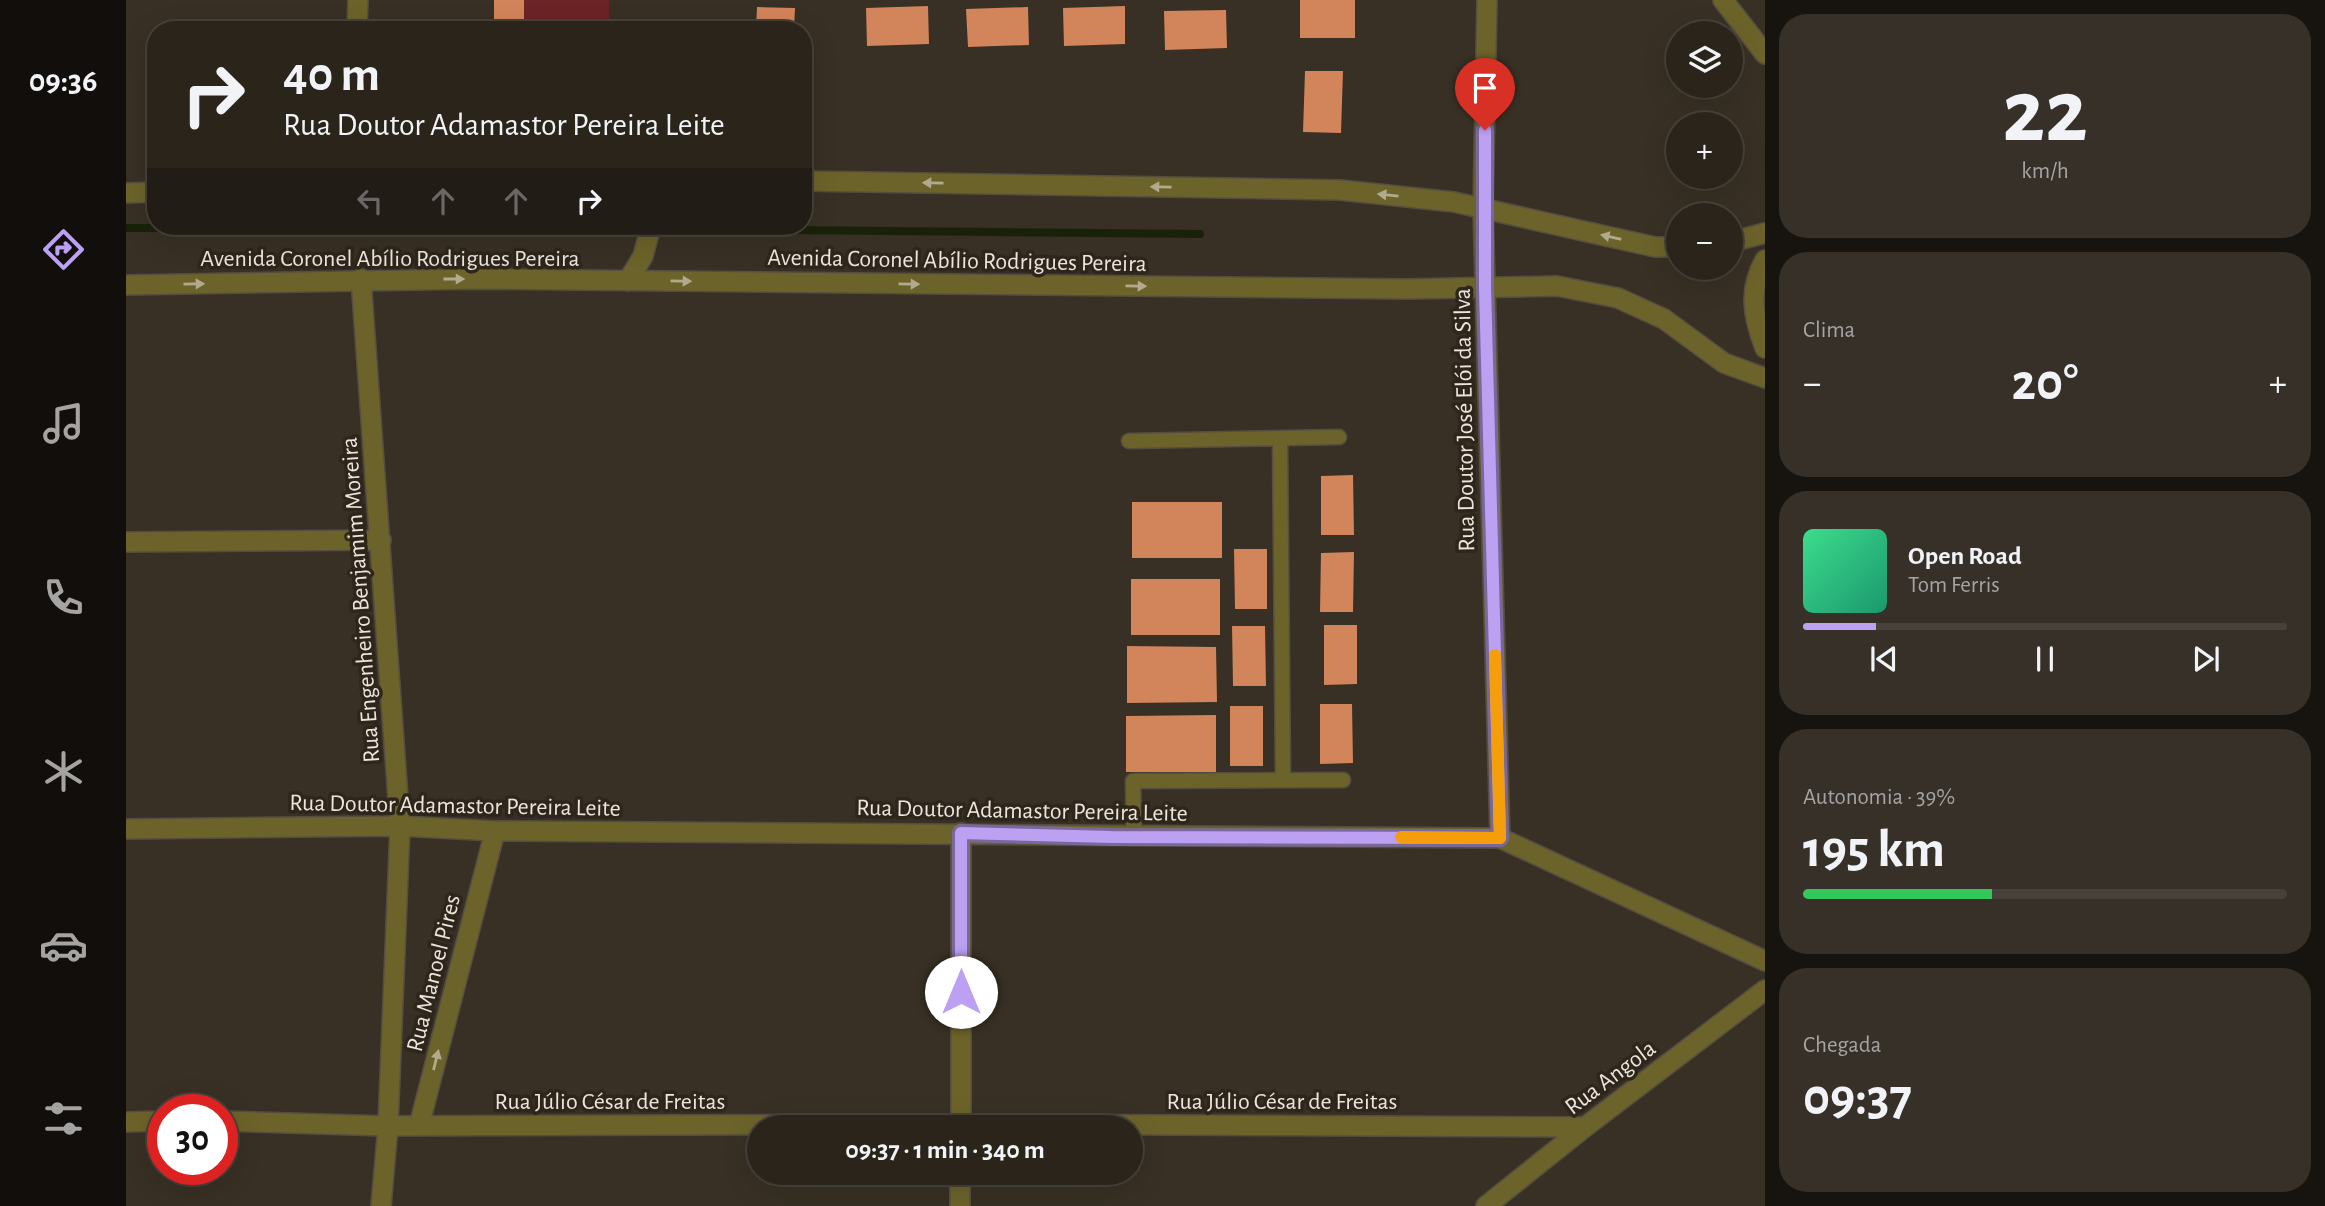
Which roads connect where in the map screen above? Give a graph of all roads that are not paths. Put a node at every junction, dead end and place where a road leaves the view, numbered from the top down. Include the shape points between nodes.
1 (358, 0) edge
2 (1487, 0) edge
3 (1723, 0) edge
4 (357, 21) edge
5 (1765, 54) edge
6 (812, 181) edge
7 (147, 192) edge
8 (126, 193) edge
9 (1483, 208) junction
10 (1765, 233) edge
11 (649, 235) edge
12 (1743, 239) edge
13 (1666, 247) edge
14 (1765, 260) edge
15 (361, 279) junction
16 (628, 281) junction
17 (126, 285) edge
18 (1485, 288) junction
19 (1765, 348) edge
20 (1765, 378) edge
21 (1339, 438) dead end
22 (1280, 439) junction
23 (1129, 441) dead end
24 (381, 540) junction
25 (126, 542) edge
26 (1283, 780) junction
27 (1343, 780) dead end
28 (400, 825) junction
29 (126, 829) edge
30 (495, 831) junction
31 (961, 833) junction
32 (1134, 836) junction
33 (1500, 838) junction
34 (1765, 961) edge
35 (1765, 990) edge
36 (961, 1115) edge
37 (147, 1121) edge
38 (238, 1121) edge
39 (126, 1122) edge
40 (747, 1125) edge
41 (1143, 1125) edge
42 (388, 1126) junction
43 (419, 1126) junction
44 (1585, 1126) junction
45 (960, 1185) edge
46 (380, 1206) edge
47 (960, 1206) edge
48 (1486, 1206) edge

1 - 4 street
2 - 9 street, Rua Doutor José Elói da Silva
3 - 5 street
9 -> 6 street via 1340,190
7 - 8 street
13 -> 9 street
9 - 18 street, Rua Doutor José Elói da Silva
10 - 12 street
11 - 16 street
14 - 19 street via 1752,298
15 -> 16 street, Avenida Coronel Abílio Rodrigues Pereira
17 -> 15 street, Avenida Coronel Abílio Rodrigues Pereira
15 - 24 street, Rua Engenheiro Benjamim Moreira
16 -> 18 street, Avenida Coronel Abílio Rodrigues Pereira
18 - 20 street, Avenida Coronel Abílio Rodrigues Pereira via 1557,286 1618,298 1664,319 1724,363
18 - 33 street, Rua Doutor José Elói da Silva
21 - 22 lane
22 - 23 lane
22 - 26 lane
24 - 25 street
24 - 28 street, Rua Engenheiro Benjamim Moreira
26 - 27 lane
26 - 32 lane via 1133,781
28 - 29 street, Rua Doutor Adamastor Pereira Leite
28 - 30 street, Rua Doutor Adamastor Pereira Leite
28 - 42 street, Rua Engenheiro Benjamim Moreira
30 - 31 street, Rua Doutor Adamastor Pereira Leite
43 -> 30 street, Rua Manoel Pires
31 - 32 street, Rua Doutor Adamastor Pereira Leite
31 - 36 street
32 - 33 street, Rua Doutor Adamastor Pereira Leite
33 - 34 street, Rua Doutor Adamastor Pereira Leite
35 - 44 street, Rua Angola
37 - 39 street
38 - 42 street, Rua Júlio César de Freitas
40 - 43 street, Rua Júlio César de Freitas
41 - 44 street, Rua Júlio César de Freitas
42 - 43 street, Rua Júlio César de Freitas
42 - 46 street
44 - 48 street, Rua Angola
45 - 47 street

